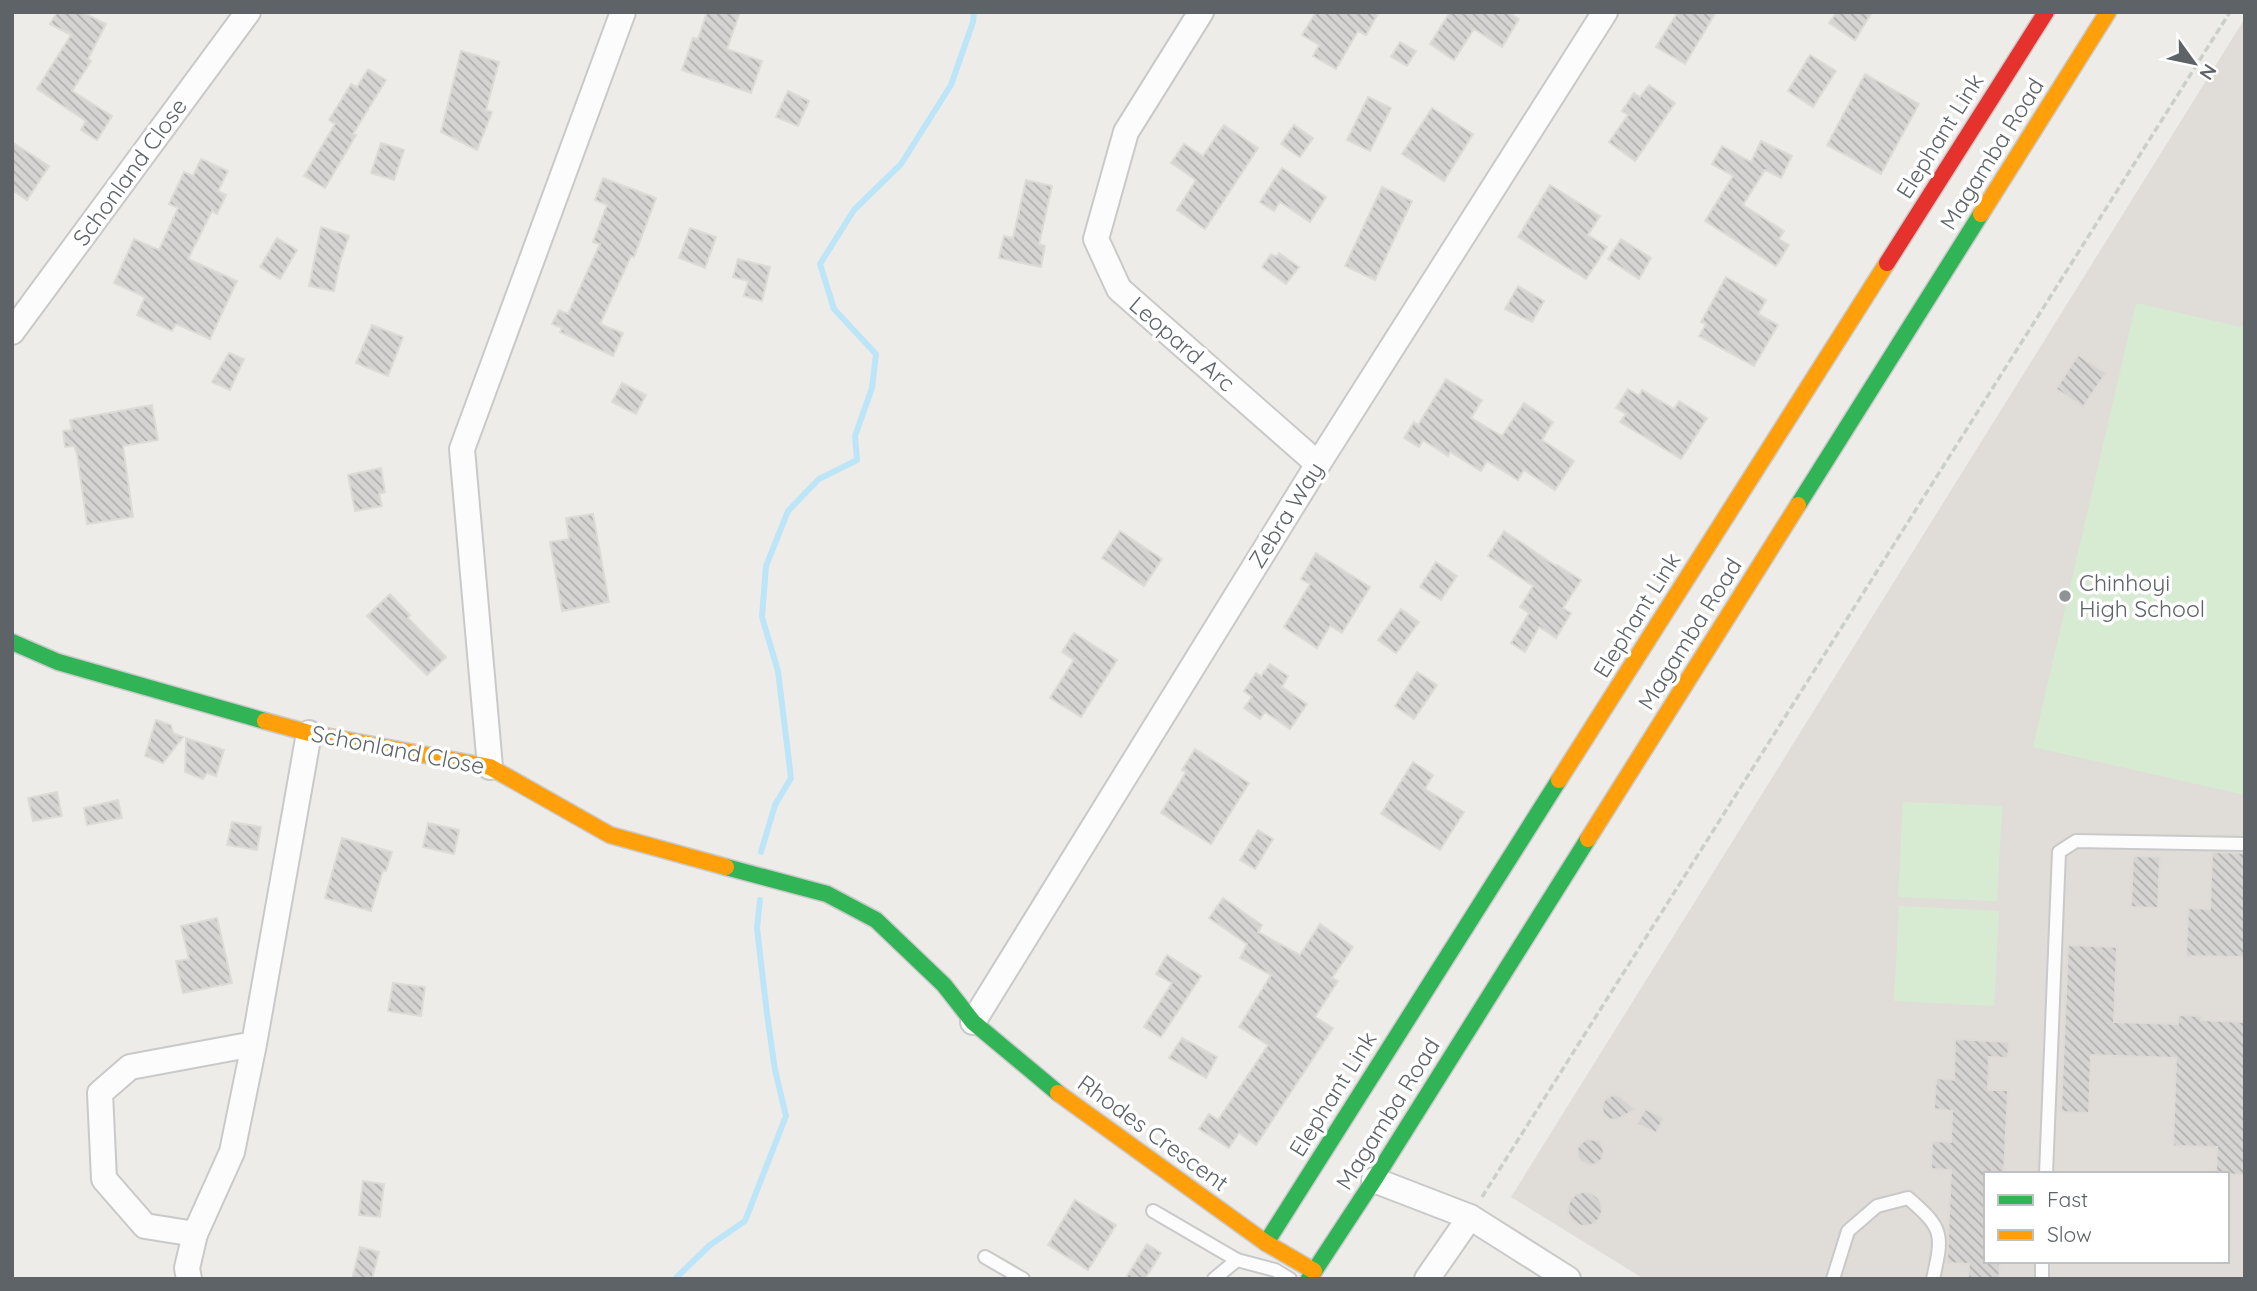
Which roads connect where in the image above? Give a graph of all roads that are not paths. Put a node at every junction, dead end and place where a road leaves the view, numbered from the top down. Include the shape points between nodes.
1 (248, 12) edge
2 (623, 12) edge
3 (1201, 12) edge
4 (1605, 12) edge
5 (2046, 12) edge
6 (2108, 12) edge
7 (12, 332) edge
8 (1318, 464) junction
9 (12, 642) edge
10 (309, 733) junction
11 (490, 767) junction
12 (2245, 844) edge
13 (973, 1022) junction
14 (254, 1044) junction
15 (2046, 1172) edge
16 (1374, 1180) junction
17 (1153, 1211) dead end
18 (1470, 1217) junction
19 (195, 1234) junction
20 (1266, 1242) junction
21 (985, 1257) dead end
22 (1237, 1260) junction
23 (1312, 1275) edge
24 (189, 1279) edge
25 (1023, 1279) edge
26 (1214, 1279) edge
27 (1290, 1279) edge
28 (1427, 1279) edge
29 (1568, 1279) edge
30 (1833, 1279) edge
31 (1933, 1279) edge

1 - 7 street, Schonland Close
2 - 11 street via 462,449
3 - 8 street, Leopard Arc via 1126,132 1096,239 1119,289
4 - 8 street, Zebra Way
5 - 20 main road, Elephant Link
6 - 16 main road, Magamba Road
8 - 13 street, Zebra Way
9 - 10 main road, Schonland Close via 58,662
10 - 11 main road, Schonland Close
10 - 14 street
11 - 13 main road, Schonland Close via 610,835 827,894 876,920 944,985
12 - 15 lane via 2076,841 2059,852
13 - 20 main road, Rhodes Crescent via 1057,1092
14 - 19 street via 232,1152
14 - 19 street via 130,1068 100,1093 104,1179 145,1226
16 - 18 street
16 - 23 main road, Magamba Road
17 - 22 lane
18 - 28 street
18 - 29 street
19 - 24 street
20 - 23 main road, Rhodes Crescent
21 - 25 lane
22 - 26 lane
22 - 27 lane
30 - 31 lane via 1848,1231 1877,1206 1908,1198 1931,1217 1941,1242

